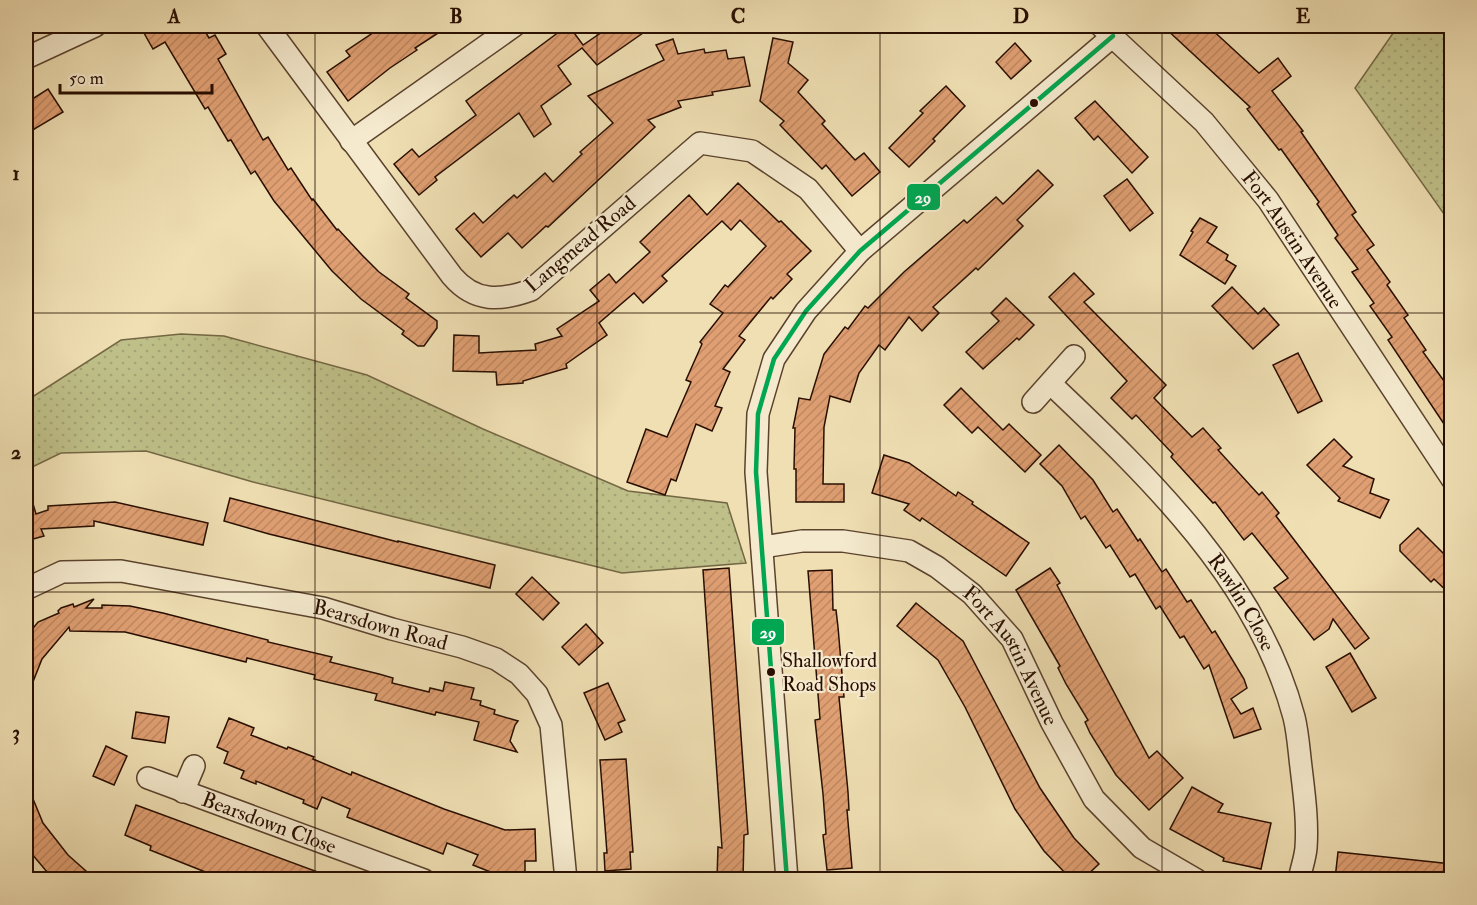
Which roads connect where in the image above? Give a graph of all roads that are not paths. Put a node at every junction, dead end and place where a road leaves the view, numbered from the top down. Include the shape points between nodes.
1 (96, 26) edge
2 (267, 26) edge
3 (514, 26) edge
4 (1107, 31) edge
5 (26, 58) edge
6 (351, 141) junction
7 (860, 251) junction
8 (1074, 356) dead end
9 (1051, 384) junction
10 (1033, 402) dead end
11 (1452, 478) edge
12 (762, 547) junction
13 (26, 589) edge
14 (194, 766) dead end
15 (148, 778) dead end
16 (183, 792) junction
17 (424, 879) edge
18 (566, 879) edge
19 (787, 879) edge
20 (1197, 879) edge
21 (1299, 879) edge

1 - 5 street
2 - 6 street, Langmead Road
3 - 6 street
4 - 7 street
4 - 11 street, Fort Austin Avenue via 1204,122 1268,200
6 - 7 street, Langmead Road via 460,285 484,296 510,298 531,290 700,143 752,151 808,189
7 - 12 street via 806,311 774,359 758,414 756,472
8 - 9 street
9 - 10 street
9 - 21 street, Rawlin Close via 1131,462 1216,558 1245,602 1275,662 1295,718 1305,802 1306,848
12 - 19 street
12 - 20 street, Fort Austin Avenue via 802,541 843,541 909,551 937,567 972,594 1012,639 1094,799 1142,848
13 - 18 street, Bearsdown Road via 62,572 121,571 323,608 496,658 519,674 537,694 551,725
14 - 16 street, Bearsdown Close
15 - 16 street, Bearsdown Close
16 - 17 street, Bearsdown Close

